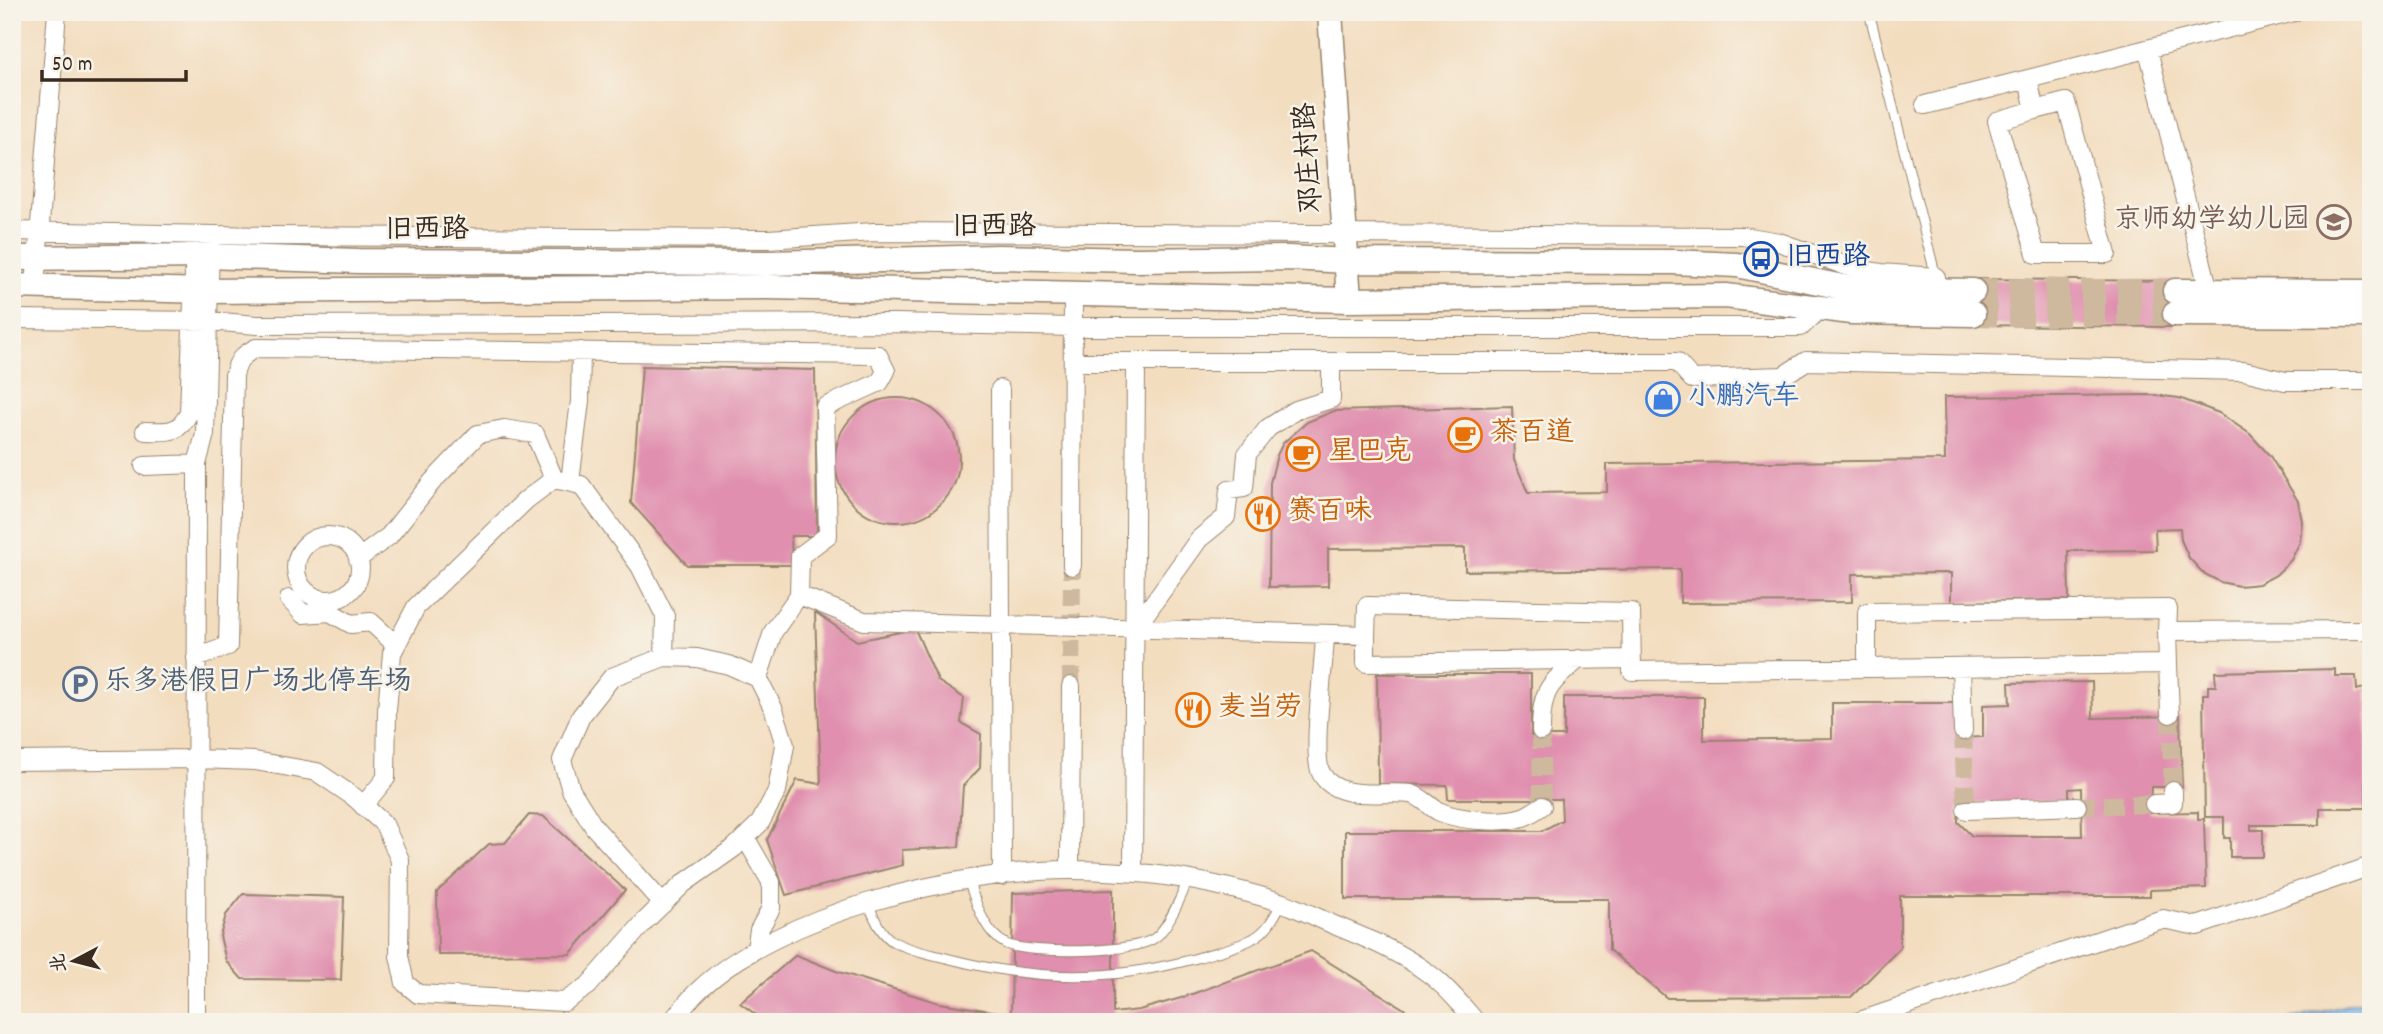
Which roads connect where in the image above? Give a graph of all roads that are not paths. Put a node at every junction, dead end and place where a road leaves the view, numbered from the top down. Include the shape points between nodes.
1 (57, 12) edge
2 (1330, 12) edge
3 (1869, 12) edge
4 (2294, 12) edge
5 (2148, 50) junction
6 (2028, 80) junction
7 (1925, 105) dead end
8 (2035, 110) junction
9 (12, 231) edge
10 (39, 231) junction
11 (1346, 233) junction
12 (203, 245) junction
13 (12, 258) edge
14 (37, 258) junction
15 (1348, 261) junction
16 (1936, 284) junction
17 (24, 286) edge
18 (201, 291) junction
19 (2209, 291) junction
20 (2371, 292) edge
21 (1073, 293) junction
22 (1349, 300) junction
23 (1821, 308) junction
24 (2371, 315) edge
25 (12, 319) edge
26 (201, 321) junction
27 (1073, 327) junction
28 (582, 351) junction
29 (1073, 362) junction
30 (1136, 362) junction
31 (1331, 362) junction
32 (2371, 381) edge
33 (1000, 389) dead end
34 (145, 432) dead end
35 (197, 464) junction
36 (144, 466) dead end
37 (562, 480) junction
38 (358, 559) junction
39 (1072, 566) tunnel mouth
40 (799, 595) junction
41 (289, 599) dead end
42 (319, 606) junction
43 (1001, 626) junction
44 (2371, 629) edge
45 (1134, 630) junction
46 (2167, 631) junction
47 (1325, 634) junction
48 (1366, 635) junction
49 (396, 645) junction
50 (664, 657) junction
51 (197, 658) junction
52 (1579, 659) junction
53 (1632, 659) junction
54 (2168, 664) junction
55 (1961, 667) junction
56 (1867, 668) junction
57 (758, 678) junction
58 (1071, 686) tunnel mouth
59 (2170, 714) tunnel mouth
60 (1541, 730) tunnel mouth
61 (1963, 732) tunnel mouth
62 (197, 759) junction
63 (12, 761) edge
64 (2173, 791) dead end
65 (2154, 804) tunnel mouth
66 (363, 806) junction
67 (1542, 806) dead end
68 (2077, 806) tunnel mouth
69 (1966, 810) dead end
70 (745, 837) junction
71 (2371, 866) edge
72 (1070, 870) junction
73 (1133, 873) junction
74 (1002, 876) junction
75 (968, 880) junction
76 (1188, 880) junction
77 (1282, 902) junction
78 (868, 903) junction
79 (663, 904) junction
80 (756, 949) junction
81 (196, 1022) edge
82 (671, 1022) edge
83 (1476, 1022) edge
84 (1857, 1022) edge

1 - 10 street
2 - 11 main road, 邓庄村路
3 - 16 lane
4 - 5 street
5 - 6 street
5 - 19 street
6 - 7 street
6 - 8 street
8 - 8 street via 1997,121 2036,254 2107,254 2066,102
9 - 10 street
10 - 12 street
10 - 14 street
11 - 12 street via 874,232 768,239
11 - 15 main road, 邓庄村路
11 - 16 street via 1743,236 1779,242 1855,269
12 - 14 main road, 旧西路
12 - 15 main road, 旧西路 via 358,261 767,263 998,257
12 - 18 street
13 - 14 main road, 旧西路
14 - 17 street
15 - 16 main road, 旧西路 via 1717,264 1852,289
15 - 22 main road, 邓庄村路
16 - 23 main road, 旧西路 via 1973,302 1852,312
17 - 18 main road, 旧西路
18 - 21 main road, 旧西路 via 768,286
18 - 26 street
19 - 20 main road
19 - 24 main road via 2175,303
21 - 22 main road, 旧西路
21 - 27 street
22 - 23 main road, 旧西路 via 1726,296
23 - 27 street via 1801,327
25 - 26 street
26 - 27 street via 257,325 896,323
26 - 34 street via 189,413 183,425
26 - 35 street via 205,434
27 - 29 street
28 - 37 street via 580,401
28 - 40 street via 878,355 886,371 880,382 825,407 828,535 800,556
28 - 51 street via 322,347 256,348 243,354 234,375 228,646
29 - 30 street
29 - 39 street
30 - 31 street
30 - 45 street
31 - 32 street via 1677,362 1692,379 1783,376 1806,361 2244,371 2285,381
31 - 45 street via 1331,398 1296,410 1268,428 1247,454 1244,488 1229,490 1226,517 1199,539
33 - 43 street
35 - 36 street
35 - 51 street
37 - 38 street via 535,434 504,429 478,434 389,536
37 - 49 street via 526,500 416,607
37 - 50 street via 581,485 640,566 665,616
38 - 42 street via 360,572 350,592
38 - 42 street via 349,544 331,536 303,547 296,577
40 - 43 street via 864,621
40 - 57 street via 773,632
41 - 42 street via 303,614
42 - 49 street via 351,624 371,622
43 - 45 street
43 - 74 street
44 - 46 street
45 - 47 street
45 - 73 street
46 - 54 street
46 - 56 street via 2168,609 1867,611
47 - 48 street
47 - 67 street via 1317,728 1320,772 1331,785 1353,792 1414,794 1438,811 1459,817 1509,820
48 - 52 street via 1367,663
48 - 53 street via 1367,606 1631,612
49 - 66 street via 387,709 386,778
50 - 57 street via 729,665
50 - 79 street via 612,677 581,716 562,760 571,790 594,827
51 - 62 street
52 - 53 street
52 - 60 street via 1546,689
53 - 56 street via 1632,671
54 - 55 street
54 - 59 street
55 - 56 street
55 - 61 street
57 - 70 street via 785,745 777,791 760,822
58 - 72 street
62 - 63 street
62 - 66 street via 255,761 317,772
62 - 81 street
64 - 65 street via 2173,803
66 - 79 street via 384,824 400,860 399,956 405,983 418,994 564,1002 588,986
68 - 69 street
70 - 79 street
70 - 80 street via 771,882 771,908 758,930
71 - 84 street via 2197,926 2163,919 2153,922
72 - 73 street
72 - 74 street
73 - 76 street
74 - 75 street
75 - 76 lane via 989,929 1006,944 1082,950 1134,946 1156,937
75 - 78 street
76 - 77 street
77 - 78 lane via 1271,922 1254,938 1144,971 1105,976 1009,972 914,949 893,942 881,930
77 - 83 street via 1388,949 1429,973
78 - 80 street via 822,918
80 - 82 street via 699,989

